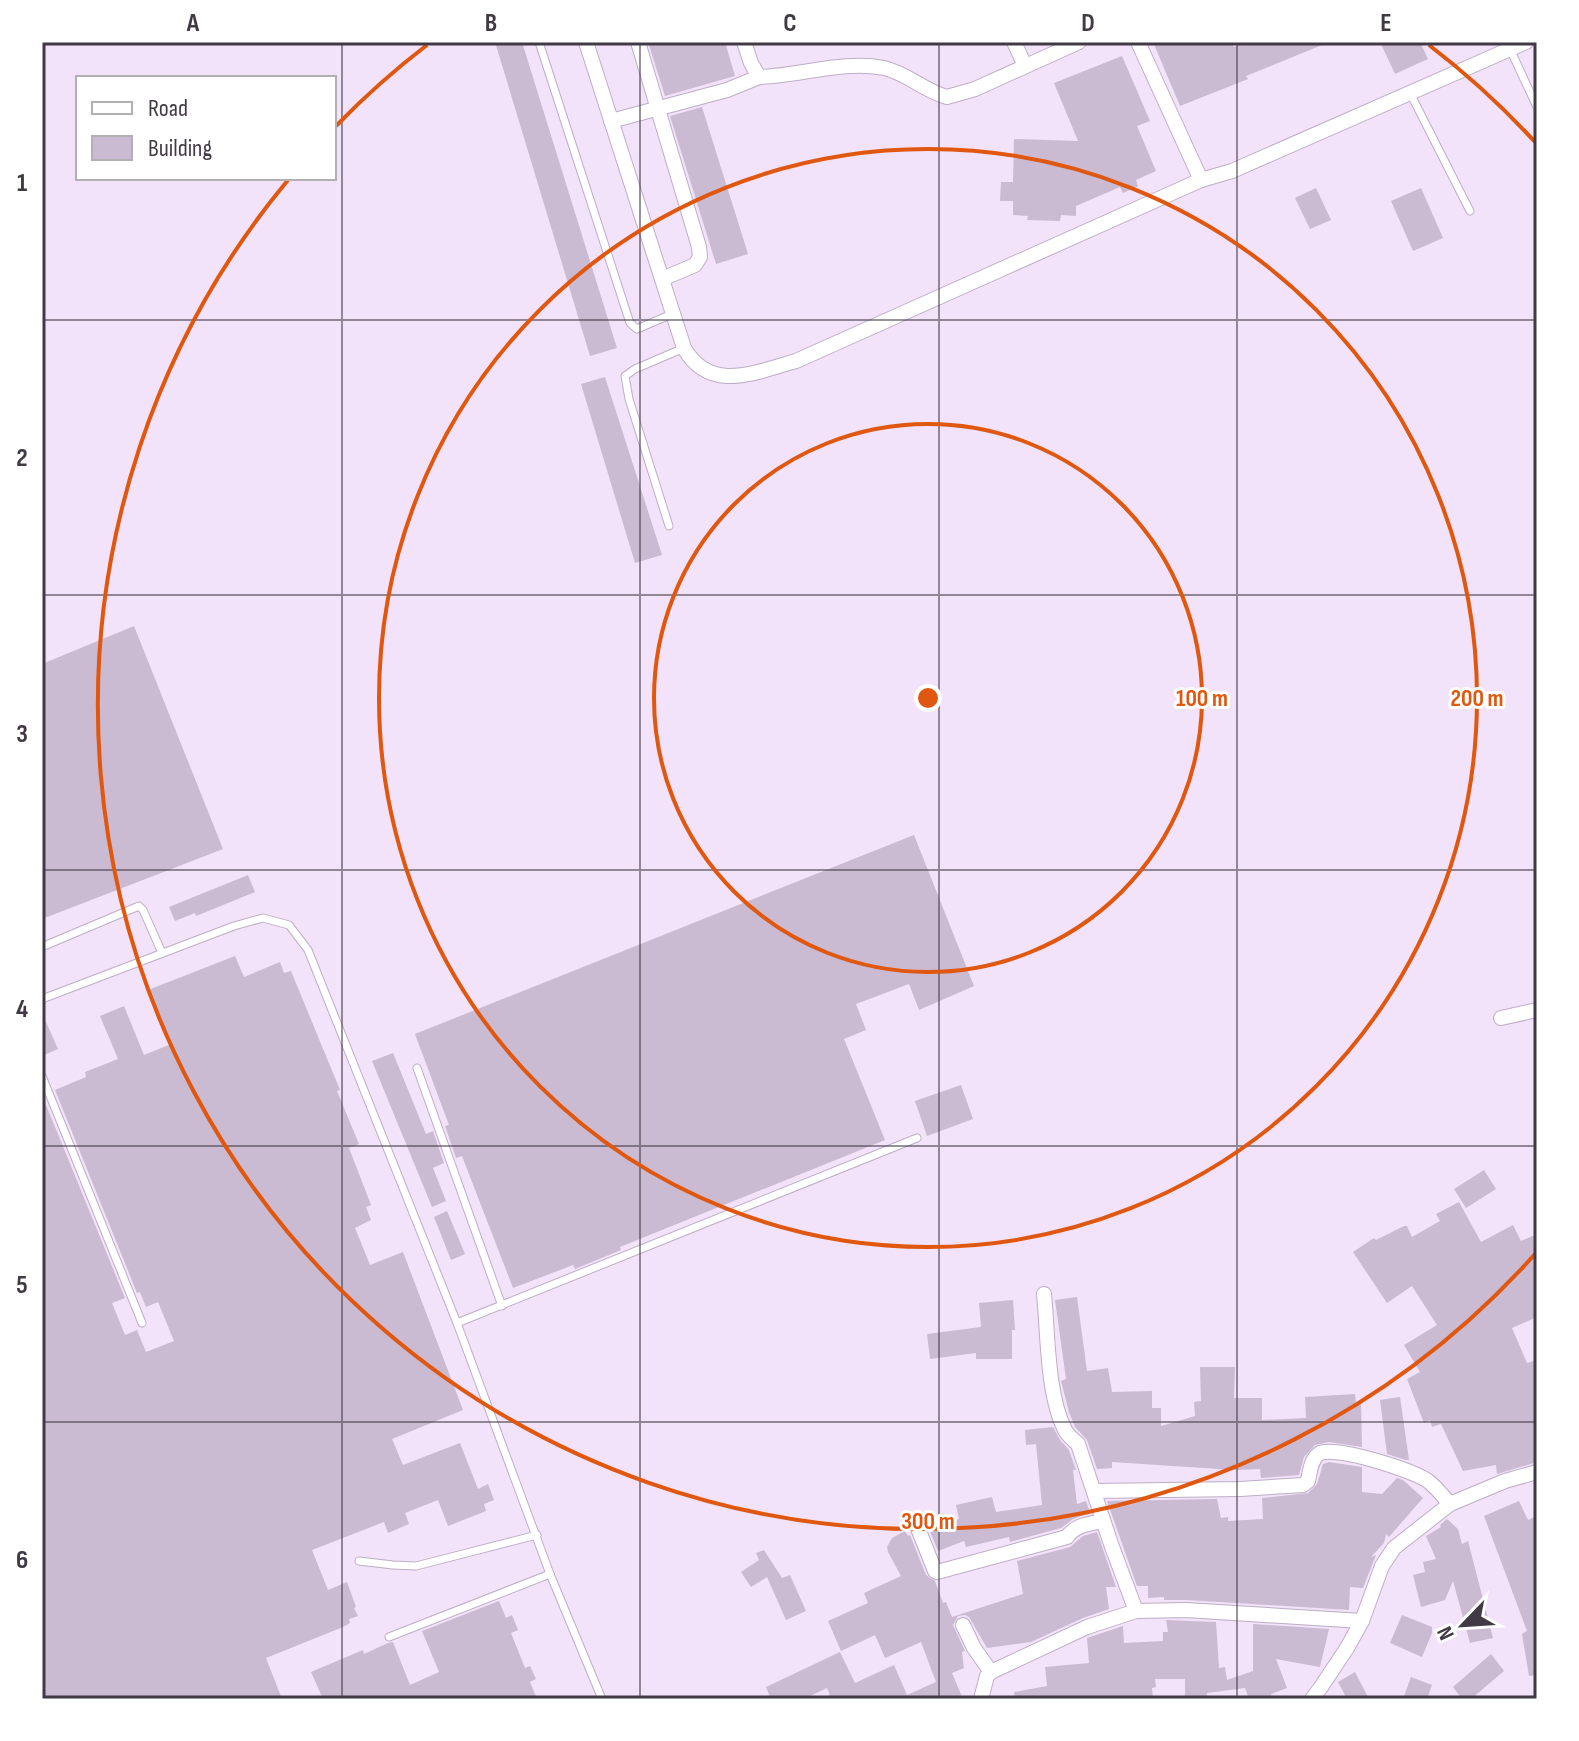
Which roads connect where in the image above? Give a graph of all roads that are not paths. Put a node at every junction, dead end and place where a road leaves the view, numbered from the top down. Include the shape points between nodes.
1 (539, 42) edge
2 (586, 42) edge
3 (638, 42) edge
4 (744, 42) edge
5 (1014, 42) edge
6 (1079, 42) edge
7 (1138, 42) edge
8 (1526, 42) edge
9 (1510, 49) junction
10 (1025, 66) junction
11 (759, 77) junction
12 (1410, 93) junction
13 (1537, 107) edge
14 (659, 109) junction
15 (611, 121) junction
16 (1201, 180) junction
17 (1470, 211) dead end
18 (662, 279) junction
19 (672, 314) junction
20 (684, 348) junction
21 (669, 526) dead end
22 (44, 946) dead end
23 (162, 953) junction
24 (42, 999) edge
25 (1537, 1010) edge
26 (1501, 1018) dead end
27 (417, 1068) dead end
28 (42, 1076) edge
29 (917, 1138) dead end
30 (1044, 1294) dead end
31 (502, 1306) junction
32 (142, 1323) dead end
33 (457, 1323) junction
34 (1537, 1472) edge
35 (1094, 1491) junction
36 (1450, 1504) junction
37 (1103, 1521) junction
38 (917, 1526) dead end
39 (537, 1535) junction
40 (359, 1561) dead end
41 (550, 1574) junction
42 (1136, 1611) junction
43 (1362, 1621) junction
44 (963, 1625) dead end
45 (389, 1637) dead end
46 (991, 1672) junction
47 (602, 1699) edge
48 (981, 1699) edge
49 (1312, 1699) edge

1 - 19 lane via 630,323 637,329
2 - 15 street
3 - 14 street
4 - 11 street
5 - 10 street
6 - 10 street
7 - 16 street
8 - 9 street
9 - 12 street
9 - 13 lane
10 - 11 street via 952,97 892,70 867,66
11 - 14 street
12 - 16 street
12 - 17 lane
14 - 15 street
14 - 18 street via 700,257 695,265
15 - 18 street
16 - 20 street via 796,361 738,377 720,376 696,364
18 - 19 street
19 - 20 street
20 - 21 lane via 625,376
22 - 23 lane via 139,906
23 - 24 lane
23 - 33 lane via 263,918 289,925 308,950
25 - 26 street
27 - 31 lane
28 - 32 lane
29 - 31 lane
30 - 35 street via 1058,1413 1078,1444
31 - 33 lane
33 - 39 lane
34 - 36 street
35 - 36 street via 1301,1485 1308,1481 1313,1460 1325,1452 1410,1472
35 - 37 street
36 - 43 street via 1386,1557
37 - 38 street via 1073,1529 1067,1537 937,1572
37 - 42 street
39 - 40 lane via 416,1566
39 - 41 lane
41 - 45 lane
41 - 47 lane
42 - 43 street
42 - 46 street via 1087,1627
43 - 49 street
44 - 46 street
46 - 48 street

